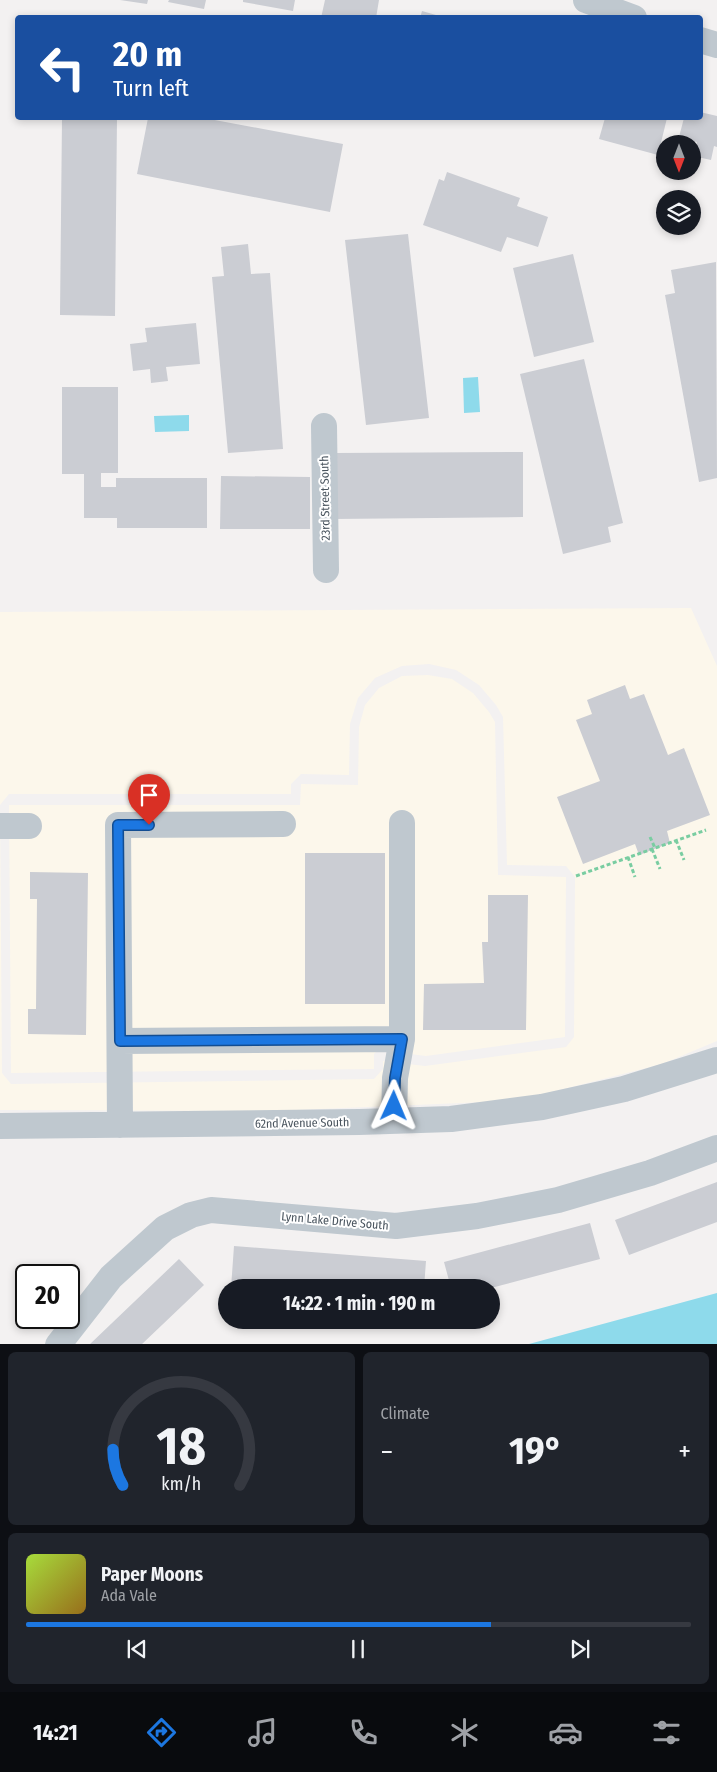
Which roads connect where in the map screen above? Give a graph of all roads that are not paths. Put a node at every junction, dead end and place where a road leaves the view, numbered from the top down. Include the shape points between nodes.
1 (586, 0) edge
2 (626, 15) edge
3 (703, 41) edge
4 (717, 45) edge
5 (324, 426) dead end
6 (326, 570) dead end
7 (402, 823) dead end
8 (283, 824) dead end
9 (0, 826) edge
10 (29, 826) dead end
11 (402, 1039) junction
12 (120, 1041) junction
13 (717, 1060) edge
14 (394, 1121) junction
15 (120, 1125) junction
16 (0, 1126) edge
17 (717, 1148) edge
18 (58, 1344) edge

1 - 2 street
3 - 4 street
5 - 6 street, 23rd Street South
7 - 11 street
8 - 12 street via 118,825
9 - 10 street
11 - 12 street
11 - 14 street via 395,1078
12 - 15 street
13 - 14 street, 62nd Avenue South via 624,1089 542,1107
14 - 15 street, 62nd Avenue South
15 - 16 street, 62nd Avenue South
17 - 18 street, Lynn Lake Drive South via 650,1173 558,1200 476,1216 396,1226 211,1210 191,1215 165,1228 111,1277

